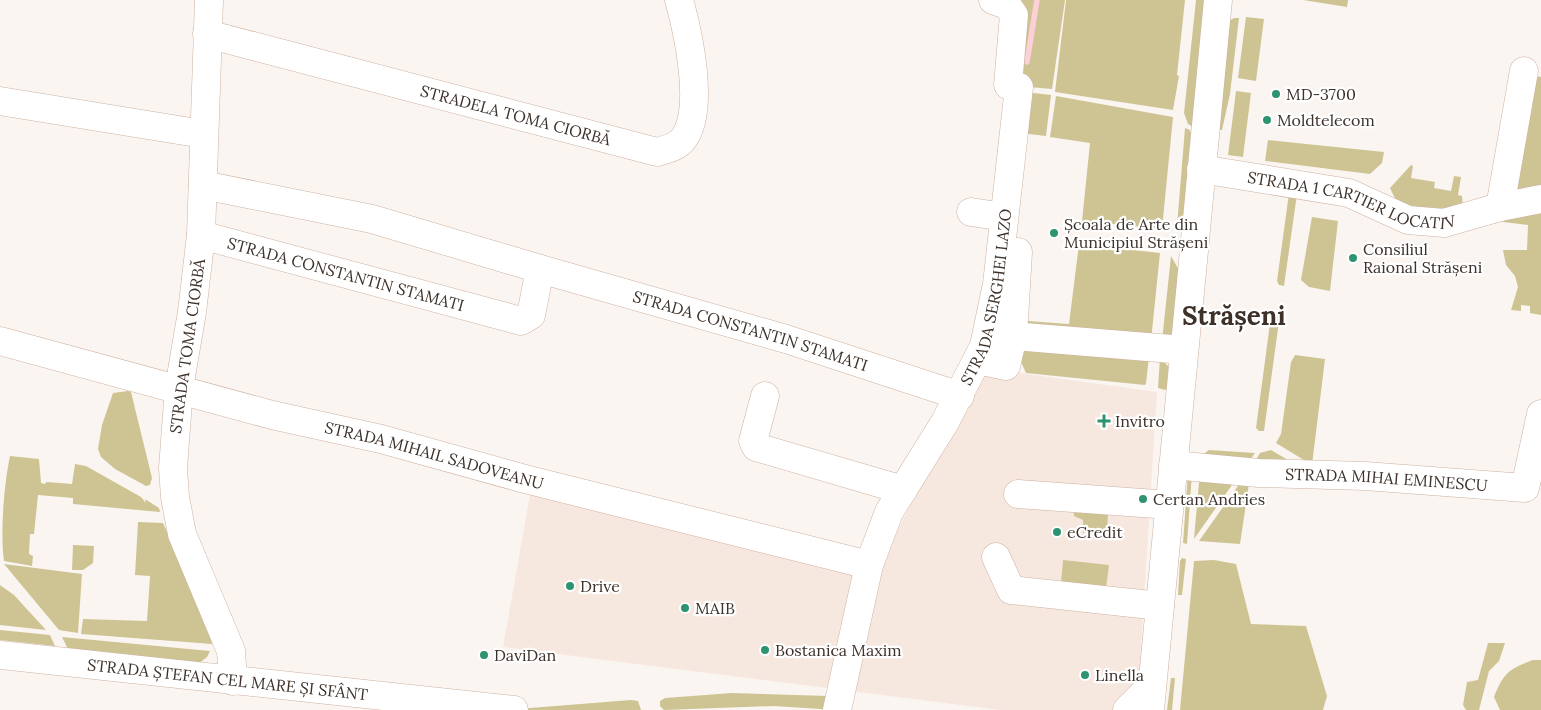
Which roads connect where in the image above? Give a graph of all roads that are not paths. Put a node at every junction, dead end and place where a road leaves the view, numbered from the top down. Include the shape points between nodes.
1 (209, 0) edge
2 (679, 0) edge
3 (993, 0) edge
4 (1218, 0) edge
5 (207, 34) junction
6 (1524, 71) dead end
7 (0, 101) edge
8 (203, 134) junction
9 (1011, 162) junction
10 (1201, 169) junction
11 (203, 185) junction
12 (1541, 199) edge
13 (1500, 207) junction
14 (971, 212) dead end
15 (1004, 217) junction
16 (201, 235) junction
17 (540, 269) junction
18 (1013, 336) junction
19 (0, 341) edge
20 (1184, 350) junction
21 (978, 360) junction
22 (179, 388) junction
23 (765, 396) dead end
24 (960, 396) junction
25 (1541, 414) edge
26 (1173, 465) junction
27 (903, 490) junction
28 (1018, 494) dead end
29 (1169, 505) junction
30 (996, 557) dead end
31 (869, 565) junction
32 (1160, 606) junction
33 (0, 655) edge
34 (233, 681) junction
35 (1151, 697) edge
36 (407, 704) edge
37 (514, 710) edge
38 (837, 710) edge
39 (1127, 710) edge

1 - 5 street, STRADA TOMA CIORBĂ
2 - 5 street, STRADELA TOMA CIORBĂ via 693,69 693,107 684,138 672,148 657,152
3 - 9 street, STRADA SERGHEI LAZO via 1007,5 1014,15
4 - 10 street
5 - 8 street, STRADA TOMA CIORBĂ
6 - 13 street
7 - 8 street
8 - 11 street, STRADA TOMA CIORBĂ
9 - 15 street, STRADA SERGHEI LAZO
9 - 18 street via 1028,164
10 - 13 street, STRADA 1 CARTIER LOCATIV via 1349,193 1408,220 1444,223
10 - 20 street
11 - 16 street, STRADA TOMA CIORBĂ
11 - 17 street, STRADA CONSTANTIN STAMATI via 372,219
12 - 13 street, STRADA 1 CARTIER LOCATIV
14 - 15 street
15 - 21 street, STRADA SERGHEI LAZO via 997,284
16 - 17 street, STRADA CONSTANTIN STAMATI via 521,321 531,315
16 - 22 street, STRADA TOMA CIORBĂ
17 - 24 street, STRADA CONSTANTIN STAMATI via 786,339
18 - 20 street
18 - 21 street via 1006,366
19 - 22 street, STRADA MIHAIL SADOVEANU
20 - 26 street
21 - 24 street, STRADA SERGHEI LAZO
22 - 31 street, STRADA MIHAIL SADOVEANU via 272,415 381,439 525,479
22 - 34 street, STRADA TOMA CIORBĂ via 174,442 175,497 182,534 231,651
23 - 27 street via 753,441 756,447
24 - 27 street, STRADA SERGHEI LAZO
25 - 26 street, STRADA MIHAI EMINESCU via 1525,488
26 - 29 street
27 - 31 street, STRADA SERGHEI LAZO via 889,512
28 - 29 street
29 - 32 street
30 - 32 street via 1011,590
31 - 38 street, STRADA SERGHEI LAZO
32 - 35 street
33 - 34 street, STRADA ȘTEFAN CEL MARE ȘI SFÂNT
34 - 36 street, STRADA ȘTEFAN CEL MARE ȘI SFÂNT
35 - 39 street
36 - 37 street, STRADA ȘTEFAN CEL MARE ȘI SFÂNT

